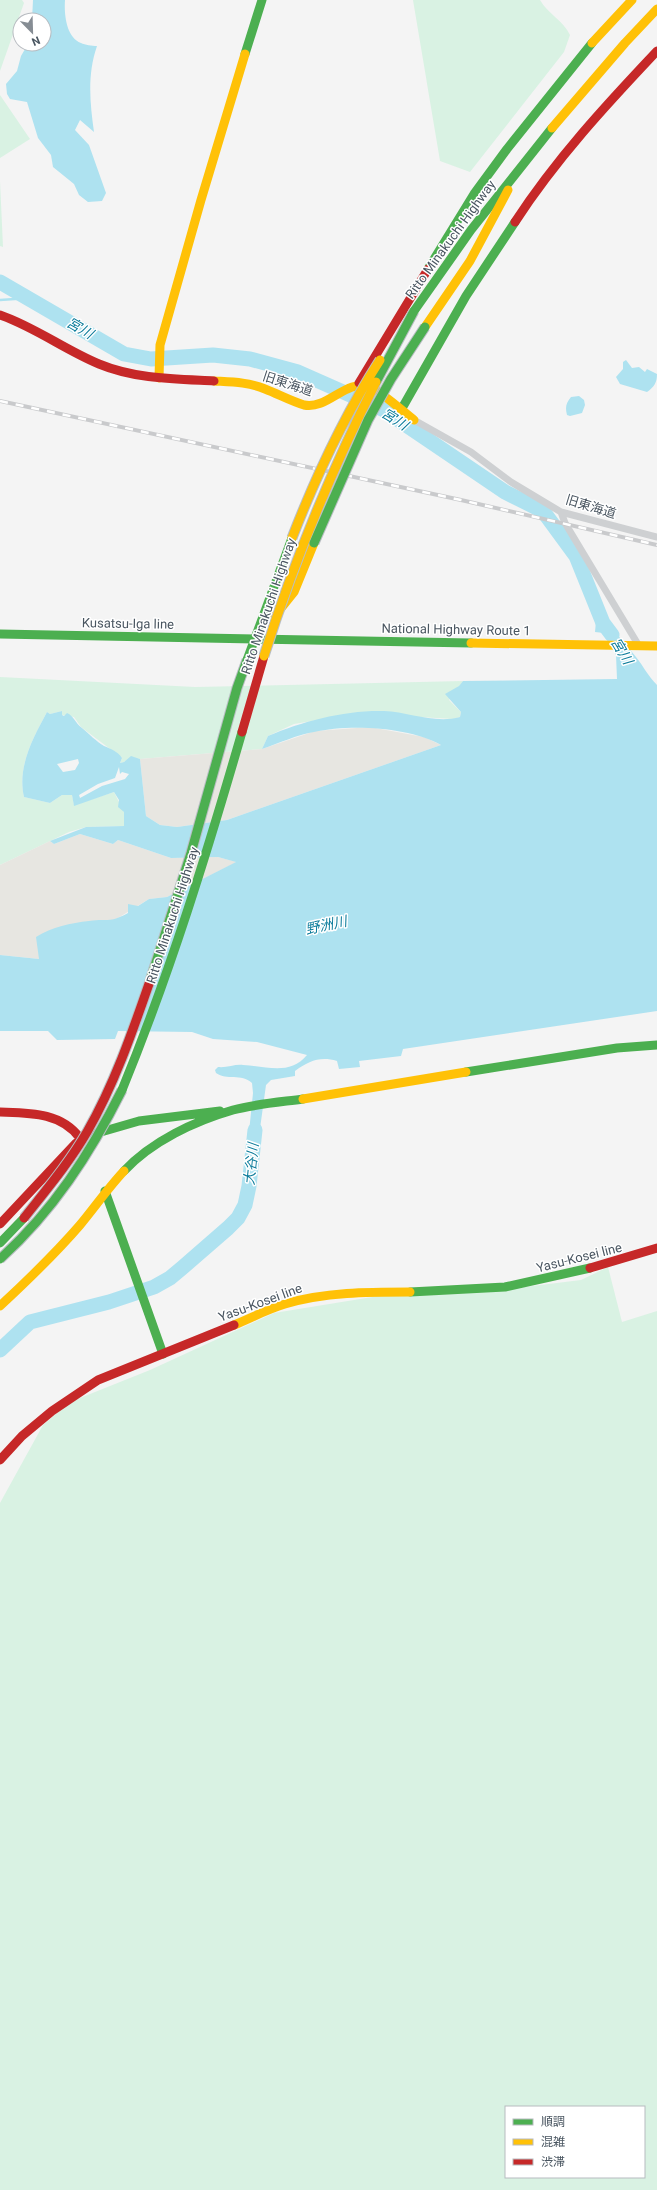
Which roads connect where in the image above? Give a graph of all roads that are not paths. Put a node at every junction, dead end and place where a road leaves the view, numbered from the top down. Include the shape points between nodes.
1 (262, 0) edge
2 (632, 0) edge
3 (657, 4) edge
4 (657, 10) edge
5 (642, 23) junction
6 (657, 51) edge
7 (517, 171) junction
8 (414, 311) junction
9 (0, 315) edge
10 (158, 374) junction
11 (357, 386) junction
12 (401, 410) junction
13 (414, 420) joint
14 (561, 512) junction
15 (657, 537) edge
16 (0, 634) edge
17 (255, 639) junction
18 (635, 646) junction
19 (657, 646) edge
20 (657, 1045) edge
21 (231, 1111) junction
22 (0, 1112) edge
23 (80, 1138) junction
24 (105, 1191) junction
25 (0, 1224) edge
26 (0, 1243) edge
27 (657, 1248) edge
28 (0, 1259) edge
29 (0, 1306) edge
30 (163, 1354) junction
31 (0, 1460) edge

1 - 10 main road via 160,345
2 - 11 main road via 595,39 479,188
3 - 5 main road
4 - 5 main road
5 - 7 main road, Ritto Minakuchi Highway
6 - 12 main road via 596,115 533,194 466,296
7 - 8 main road, Ritto Minakuchi Highway via 455,250
7 - 17 main road, bridge via 493,222 453,288 390,379 368,420 287,606 269,621
8 - 17 main road, Ritto Minakuchi Highway, bridge via 348,409 309,494
8 - 28 main road, Ritto Minakuchi Highway, bridge via 348,439 289,578 172,958 122,1090 91,1150 63,1191
9 - 10 main road, 旧東海道 via 20,322 98,364 126,373
10 - 11 main road, 旧東海道 via 240,382 263,388 305,405 317,405 347,388
11 - 12 main road, 旧東海道 via 370,387
12 - 13 main road, 旧東海道
13 - 14 street, 旧東海道 via 471,452 511,482
14 - 15 street, 旧東海道
14 - 18 street
16 - 17 main road, Kusatsu-Iga line
17 - 18 main road, National Highway Route 1
17 - 26 main road, Ritto Minakuchi Highway, bridge via 238,683 224,742 186,868 119,1065 82,1141 46,1192
18 - 19 main road, National Highway Route 1
20 - 21 main road via 617,1048
21 - 23 main road via 139,1121
21 - 24 main road via 160,1141 133,1161
22 - 23 main road via 46,1116 65,1123 76,1131
23 - 25 main road
24 - 29 main road via 81,1224 40,1270
24 - 30 main road
27 - 30 main road, Yasu-Kosei line via 622,1261 516,1286 481,1290 316,1296 285,1304
30 - 31 main road, Yasu-Kosei line via 98,1380 70,1398 22,1436

